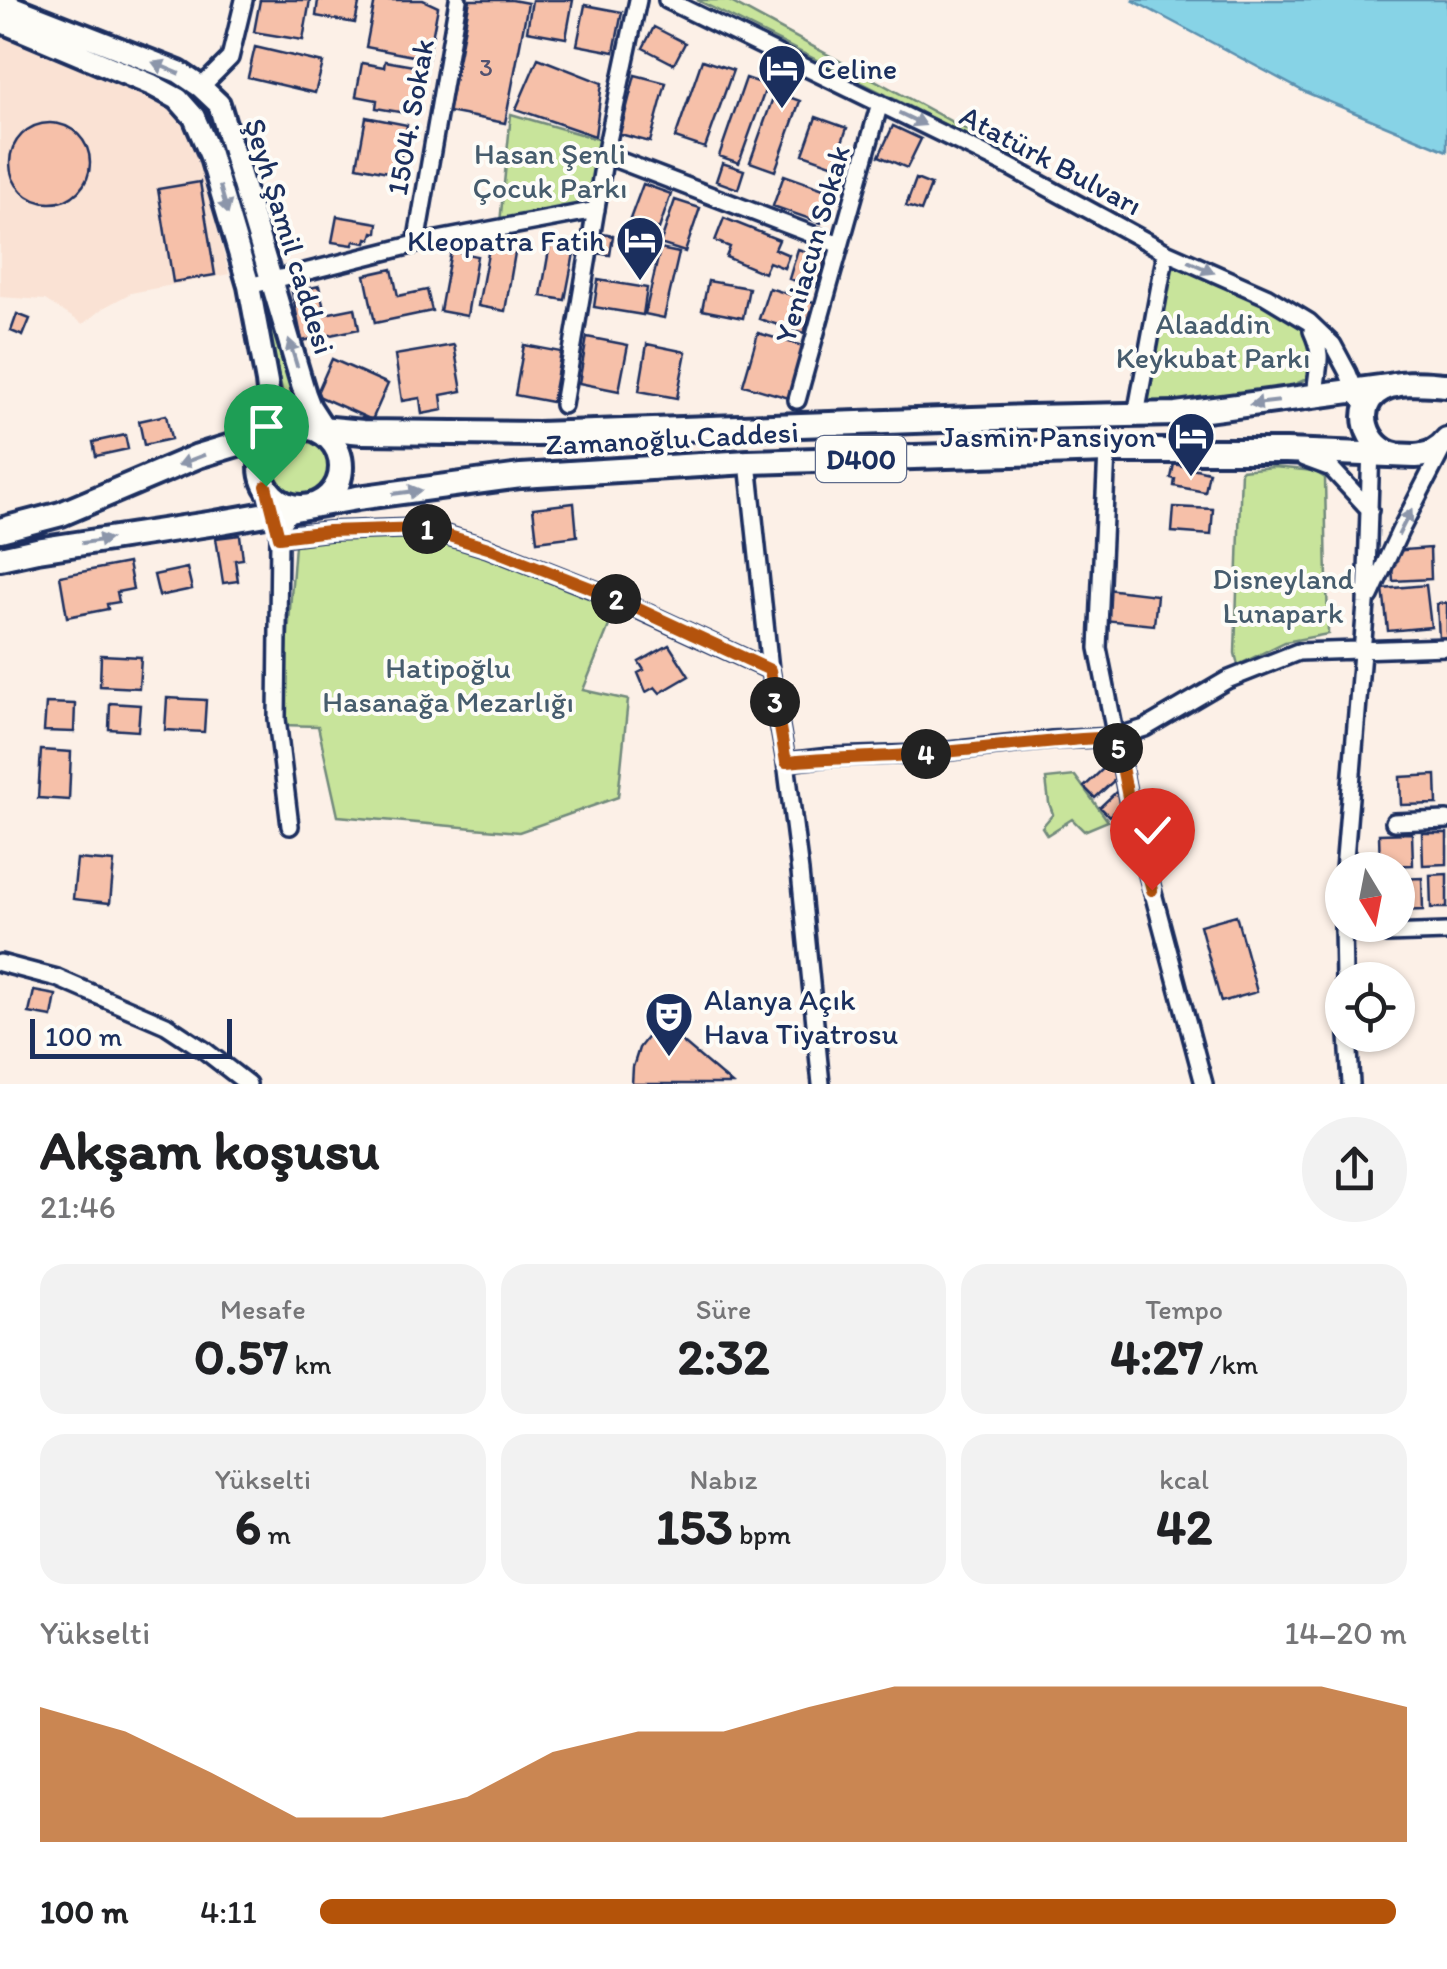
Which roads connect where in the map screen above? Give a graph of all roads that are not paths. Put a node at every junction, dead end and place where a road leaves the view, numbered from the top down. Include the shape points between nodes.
1 (244, 0) edge
2 (458, 0) edge
3 (638, 0) edge
4 (666, 0) edge
5 (4, 10) edge
6 (201, 87) junction
7 (178, 99) junction
8 (880, 103) junction
9 (605, 155) junction
10 (596, 210) junction
11 (416, 244) junction
12 (840, 245) junction
13 (1166, 252) junction
14 (272, 281) junction
15 (248, 286) junction
16 (1295, 314) junction
17 (1435, 384) edge
18 (1396, 385) junction
19 (1356, 391) junction
20 (1316, 396) junction
21 (796, 400) dead end
22 (1447, 401) edge
23 (563, 405) dead end
24 (1136, 414) junction
25 (322, 432) junction
26 (1369, 436) junction
27 (272, 438) junction
28 (1107, 450) junction
29 (1286, 451) junction
30 (1431, 451) edge
31 (748, 462) junction
32 (266, 486) junction
33 (292, 509) junction
34 (1370, 510) junction
35 (61, 514) junction
36 (0, 518) edge
37 (0, 530) edge
38 (279, 537) junction
39 (0, 558) edge
40 (1366, 604) junction
41 (1447, 647) edge
42 (1362, 648) junction
43 (770, 670) junction
44 (1116, 737) junction
45 (786, 762) junction
46 (1447, 820) edge
47 (1394, 822) dead end
48 (290, 826) dead end
49 (1345, 852) edge
50 (1447, 932) edge
51 (1415, 933) edge
52 (0, 963) edge
53 (1349, 1052) edge
54 (248, 1084) edge
55 (821, 1084) edge
56 (1204, 1084) edge
57 (1351, 1084) edge

1 - 6 street via 230,58
2 - 11 street, 1504. Sokak
3 - 9 street
4 - 8 street, Atatürk Bulvarı
6 -> 5 main road via 179,72
5 - 7 main road
6 - 7 main road
6 - 14 main road, Şeyh Şamil caddesi via 219,104
7 -> 15 main road, Şeyh Şamil caddesi via 202,131
8 - 12 street, Yeniacun Sokak
8 -> 13 street, Atatürk Bulvarı
9 - 10 street
9 - 12 street
10 - 11 street
10 - 23 street
11 - 14 street
12 - 21 street, Yeniacun Sokak
13 -> 16 street, Atatürk Bulvarı
13 - 24 street
14 - 15 street
25 -> 14 main road, Şeyh Şamil caddesi
15 - 27 main road, Şeyh Şamil caddesi
16 - 19 street, Atatürk Bulvarı via 1333,345
16 - 20 street via 1318,346
17 - 18 highway, Zamanoğlu Caddesi
17 - 22 highway
18 - 19 highway, Zamanoğlu Caddesi / D400
18 - 26 highway via 1368,404
19 - 20 highway, Zamanoğlu Caddesi / D400
19 - 26 street, Atatürk Bulvarı
20 -> 24 highway, Zamanoğlu Caddesi / D400
24 - 25 highway, Zamanoğlu Caddesi / D400 via 538,434
25 - 27 highway, Zamanoğlu Caddesi via 297,426
25 - 33 highway via 339,453 339,480 323,500
26 - 29 highway, Zamanoğlu Caddesi / D400
26 - 30 highway, Zamanoğlu Caddesi / D400
26 - 34 street
27 - 32 highway via 261,460
27 -> 35 highway, Zamanoğlu Caddesi via 198,456
28 - 29 highway, Zamanoğlu Caddesi / D400
28 - 31 highway, Zamanoğlu Caddesi / D400
28 - 44 street via 1098,648
29 - 34 street via 1331,468
40 -> 30 street
33 -> 31 highway, Zamanoğlu Caddesi / D400 via 521,476
31 - 43 street
32 - 33 street
32 - 33 highway via 297,506
33 - 38 street
39 -> 33 highway, Zamanoğlu Caddesi / D400
34 - 40 street
35 - 36 street
35 - 37 highway, Zamanoğlu Caddesi
38 - 43 street via 423,528 606,594
38 - 48 street via 277,719
40 - 42 street
41 - 42 street
42 - 44 street via 1298,652
42 - 49 street
43 - 45 street
44 - 45 street
44 - 56 street
45 - 55 street
46 - 47 street
50 - 51 street
52 - 54 street via 57,978 166,1025
53 - 57 street

